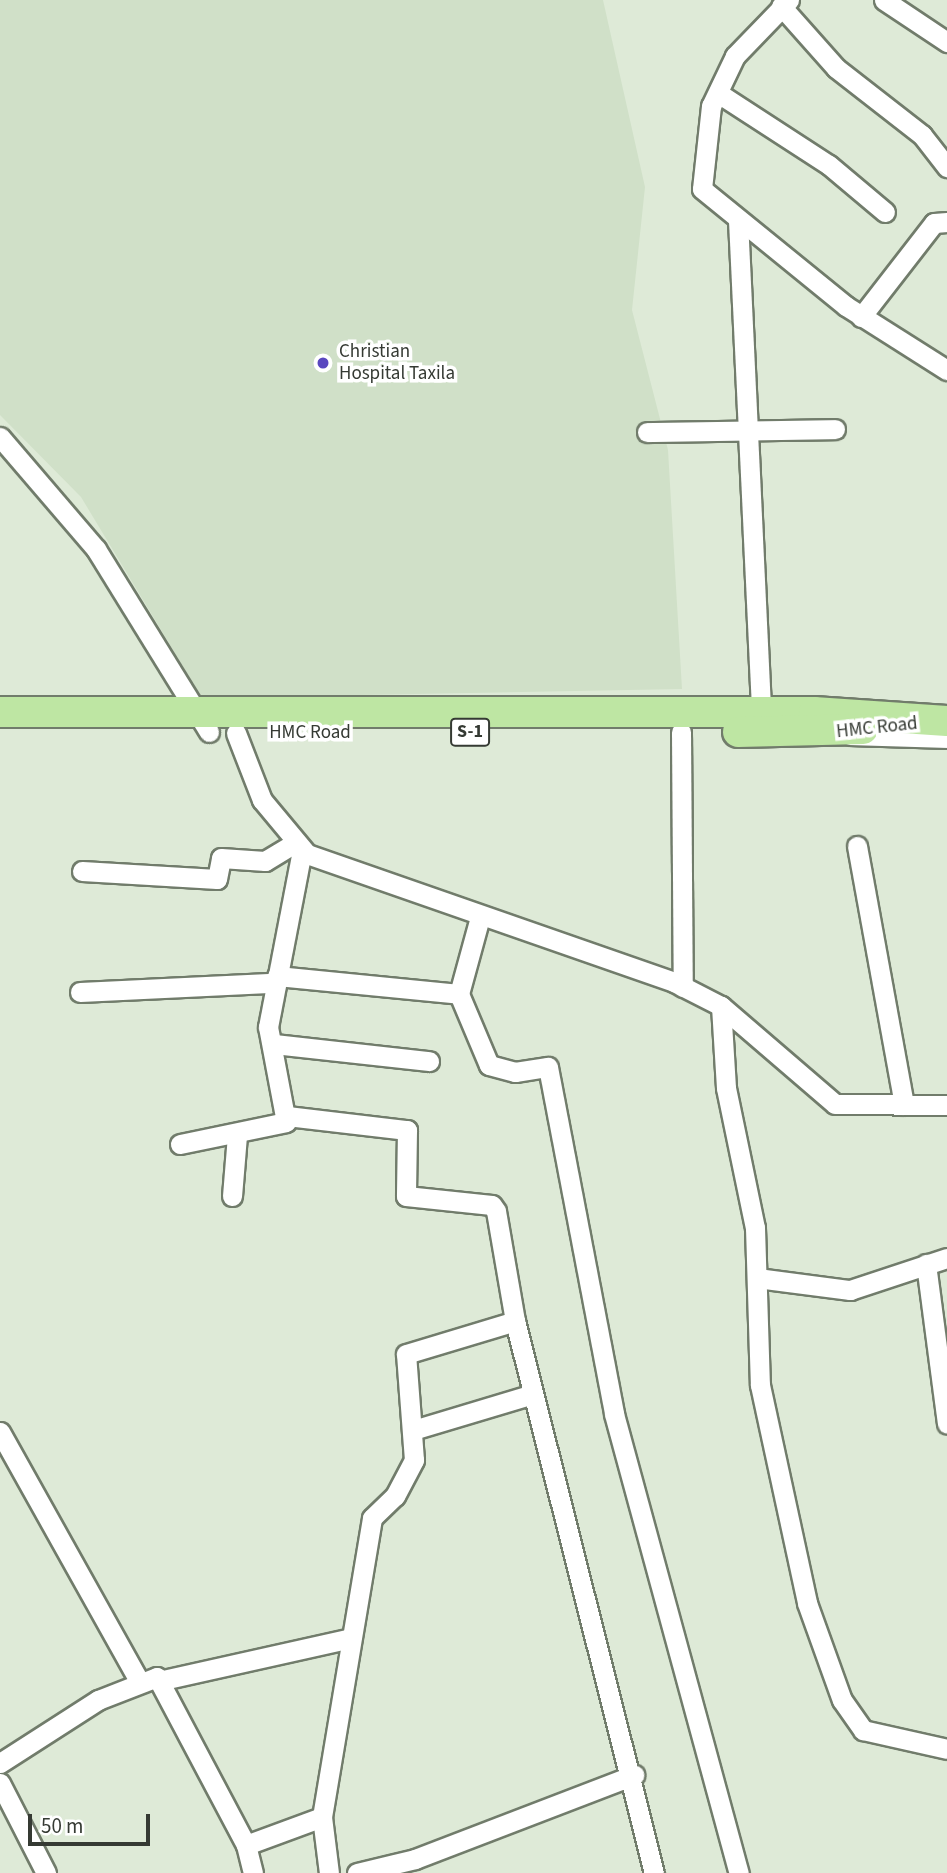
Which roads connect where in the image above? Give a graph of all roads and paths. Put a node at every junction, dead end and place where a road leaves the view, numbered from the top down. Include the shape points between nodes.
1 (884, 0) edge
2 (777, 5) edge
3 (947, 42) edge
4 (718, 93) junction
5 (947, 167) edge
6 (885, 212) dead end
7 (738, 220) junction
8 (947, 222) edge
9 (862, 317) junction
10 (947, 370) edge
11 (835, 429) dead end
12 (748, 431) junction
13 (647, 432) dead end
14 (0, 437) edge
15 (0, 712) edge
16 (761, 712) junction
17 (814, 723) junction
18 (945, 723) edge
19 (214, 726) junction
20 (0, 731) edge
21 (681, 732) junction
22 (858, 846) dead end
23 (298, 847) junction
24 (82, 871) dead end
25 (480, 917) junction
26 (275, 979) junction
27 (684, 987) junction
28 (80, 992) dead end
29 (459, 994) junction
30 (721, 1006) junction
31 (274, 1044) junction
32 (429, 1061) dead end
33 (904, 1105) junction
34 (947, 1105) edge
35 (287, 1116) junction
36 (237, 1135) junction
37 (180, 1144) dead end
38 (232, 1196) dead end
39 (947, 1258) edge
40 (926, 1264) junction
41 (757, 1278) junction
42 (515, 1321) junction
43 (533, 1394) junction
44 (947, 1424) edge
45 (413, 1430) junction
46 (2, 1440) edge
47 (351, 1639) junction
48 (163, 1680) junction
49 (139, 1681) junction
50 (947, 1749) edge
51 (0, 1763) edge
52 (634, 1775) junction
53 (0, 1783) edge
54 (322, 1816) junction
55 (246, 1845) junction
56 (46, 1873) edge
57 (253, 1873) edge
58 (330, 1873) edge
59 (357, 1873) edge
60 (654, 1873) edge
61 (739, 1873) edge

1 - 3 street
2 - 4 street via 735,56
2 - 5 street via 836,68 922,135
4 - 6 street via 829,165
4 - 7 street via 701,163 702,189
7 - 9 street
7 - 12 street
8 - 9 street via 934,223
9 - 10 street
11 - 12 street
12 - 13 street
12 - 16 street
14 - 19 street via 96,548
15 - 19 main road, HMC Road / S-1
16 - 17 main road, HMC Road / S-1
16 - 19 main road, HMC Road / S-1
17 - 18 main road, HMC Road / S-1
17 - 21 main road, HMC Road / S-1
19 - 20 main road, HMC Road / S-1
19 - 21 main road, HMC Road / S-1
19 - 23 street
21 - 27 street
22 - 33 street
23 - 24 street via 265,861 221,858 217,879
23 - 25 street
23 - 26 street
25 - 27 street
25 - 29 street
26 - 28 street
26 - 29 street
26 - 31 street via 268,1027
27 - 30 street
29 - 61 street via 480,1057 489,1065 514,1072 548,1067 614,1414
30 - 33 street via 835,1104
30 - 41 street via 726,1088 755,1228
31 - 32 street
31 - 35 street
33 - 34 street
35 - 36 street via 278,1128
35 - 42 street via 407,1130 406,1196 492,1205
36 - 37 street
36 - 38 street
39 - 40 street
40 - 41 street via 850,1290
40 - 44 street
41 - 50 street via 760,1385 774,1470 825,1663 863,1730
42 - 43 street
42 - 45 street via 406,1354
43 - 45 street
43 - 52 street
45 - 47 street via 411,1471 372,1518
46 - 49 street
47 - 48 street
47 - 54 street
48 - 49 street
48 - 55 street
49 - 51 street
52 - 59 street via 415,1859
52 - 60 street
53 - 56 street
54 - 55 street
54 - 58 street
55 - 57 street

